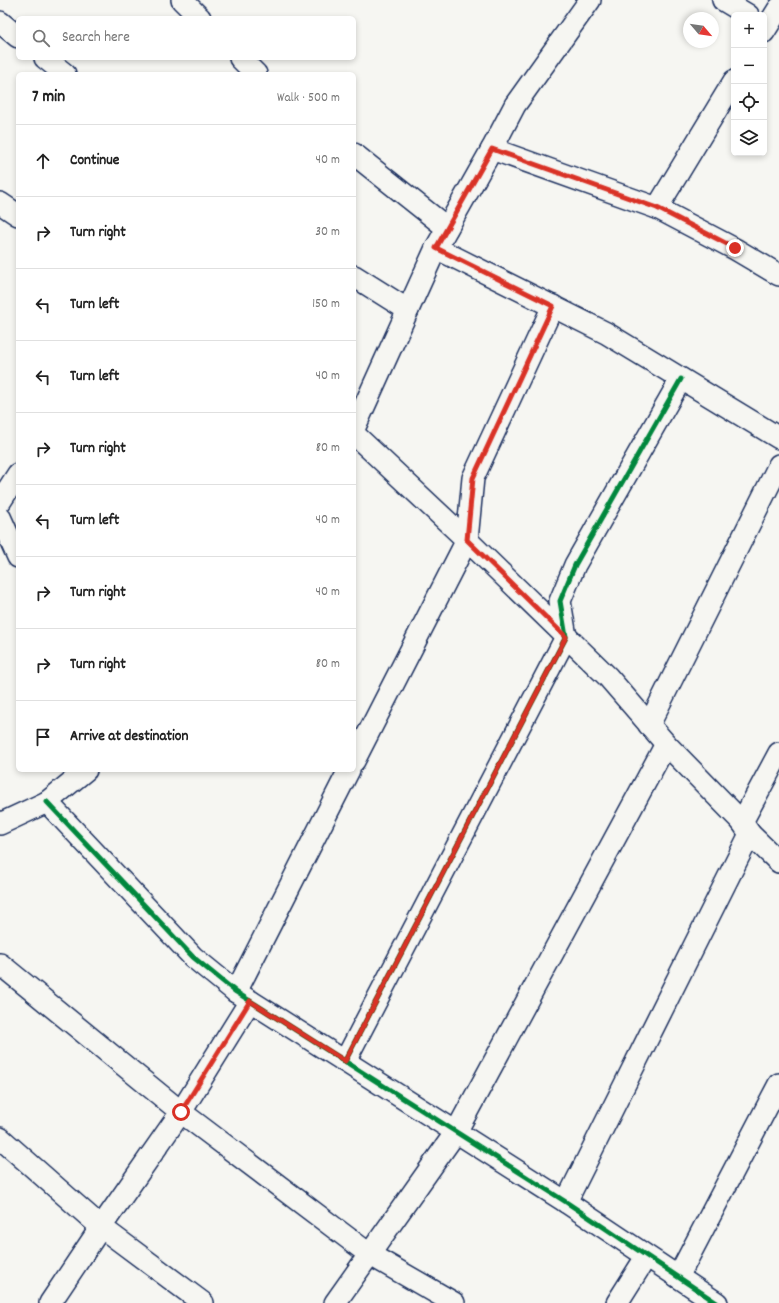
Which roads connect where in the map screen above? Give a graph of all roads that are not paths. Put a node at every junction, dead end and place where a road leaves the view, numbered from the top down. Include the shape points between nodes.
1 (182, 0) edge
2 (590, 0) edge
3 (723, 0) edge
4 (779, 8) edge
5 (743, 12) edge
6 (198, 16) edge
7 (0, 22) edge
8 (769, 29) edge
9 (16, 35) edge
10 (48, 60) edge
11 (242, 60) edge
12 (62, 72) edge
13 (254, 72) edge
14 (732, 84) edge
15 (492, 149) junction
16 (356, 156) edge
17 (0, 203) edge
18 (657, 208) junction
19 (16, 213) edge
20 (447, 228) junction
21 (436, 248) junction
22 (779, 275) edge
23 (356, 277) edge
24 (553, 306) junction
25 (408, 310) junction
26 (681, 379) junction
27 (356, 426) edge
28 (356, 436) edge
29 (779, 438) edge
30 (779, 465) edge
31 (16, 477) edge
32 (0, 502) edge
33 (0, 517) edge
34 (467, 540) junction
35 (16, 553) edge
36 (566, 637) junction
37 (649, 724) junction
38 (666, 744) junction
39 (779, 753) edge
40 (356, 757) edge
41 (84, 772) edge
42 (348, 772) edge
43 (47, 802) junction
44 (0, 824) edge
45 (746, 828) junction
46 (779, 862) edge
47 (1, 968) edge
48 (243, 997) junction
49 (345, 1061) junction
50 (779, 1084) edge
51 (181, 1112) junction
52 (456, 1132) junction
53 (0, 1138) edge
54 (566, 1202) junction
55 (101, 1227) junction
56 (369, 1254) junction
57 (646, 1257) junction
58 (678, 1278) junction
59 (50, 1303) edge
60 (203, 1303) edge
61 (335, 1303) edge
62 (454, 1303) edge
63 (617, 1303) edge
64 (717, 1303) edge

1 - 6 street
2 - 15 street via 515,105
3 - 5 street
4 - 8 street
7 - 9 street
10 - 12 street
11 - 13 street
14 - 18 street
15 - 18 street
15 - 20 street
16 - 20 street
17 - 19 street
18 - 22 street via 735,248
20 - 21 street
21 - 24 street
21 - 25 street
23 - 25 street
24 - 26 street via 606,333
24 - 34 street via 473,478
25 - 27 street
26 - 29 street
26 - 36 street via 575,565 560,602
28 - 34 street
30 - 37 street
31 - 32 street
33 - 35 street
34 - 36 street
34 - 40 street
36 - 37 street via 608,677
36 - 49 street
37 - 38 street
38 - 45 street
38 - 52 street
39 - 45 street
41 - 43 street
42 - 48 street
43 - 44 street
43 - 48 street via 193,957
45 - 46 street
45 - 54 street
47 - 51 street
48 - 49 street
48 - 51 street
49 - 52 street
50 - 58 street
51 - 55 street
51 - 56 street
52 - 54 street
52 - 56 street
53 - 55 street
54 - 57 street
55 - 59 street
55 - 60 street
56 - 61 street
56 - 62 street
57 - 58 street
57 - 63 street
58 - 64 street

